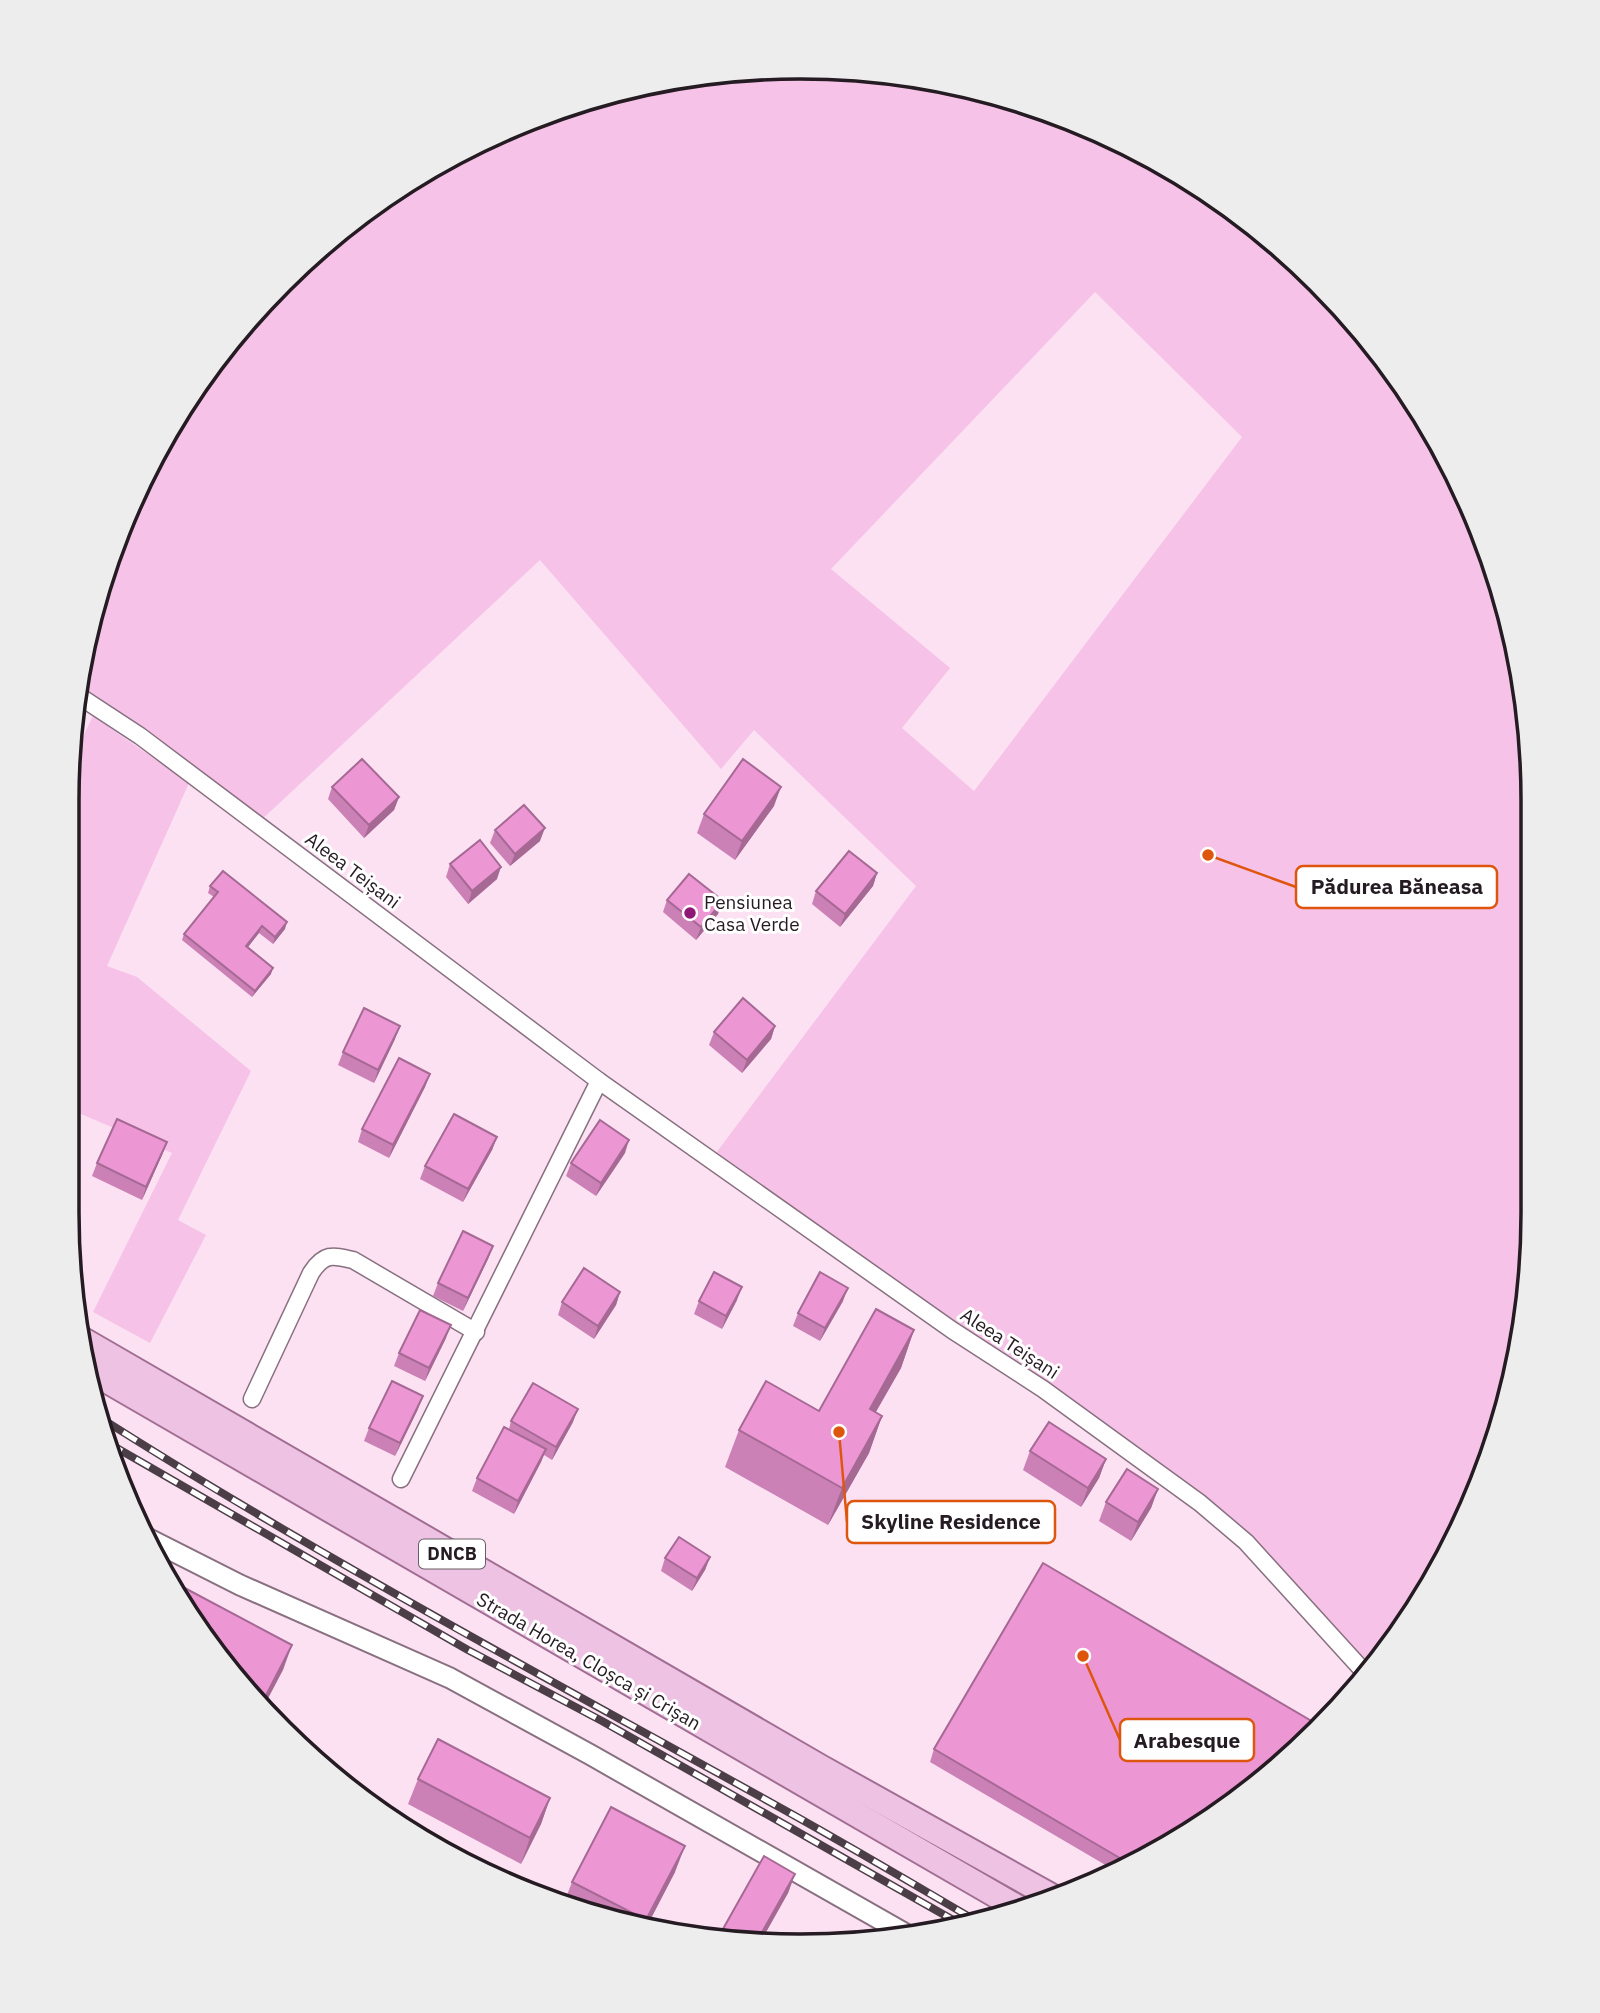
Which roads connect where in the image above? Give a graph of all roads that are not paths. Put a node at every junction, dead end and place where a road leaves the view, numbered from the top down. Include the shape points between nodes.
1 (86, 701) edge
2 (599, 1081) junction
3 (476, 1332) junction
4 (91, 1345) edge
5 (98, 1375) edge
6 (253, 1399) dead end
7 (401, 1479) dead end
8 (159, 1544) edge
9 (1360, 1667) edge
10 (813, 1777) junction
11 (1043, 1892) edge
12 (1010, 1903) edge
13 (895, 1928) edge

1 - 2 street, Aleea Teișani via 140,736
2 - 3 street
2 - 9 street, Aleea Teișani via 1200,1503 1246,1542
3 - 6 street via 353,1260 333,1255 318,1262
3 - 7 street
4 - 10 main road, Strada Horea, Cloșca și Crișan / DNCB
5 - 10 main road, Strada Horea, Cloșca și Crișan / DNCB
8 - 13 street via 450,1678
10 - 11 main road, Strada Horea, Cloșca și Crișan / DNCB
10 - 12 main road, Strada Horea, Cloșca și Crișan / DNCB

